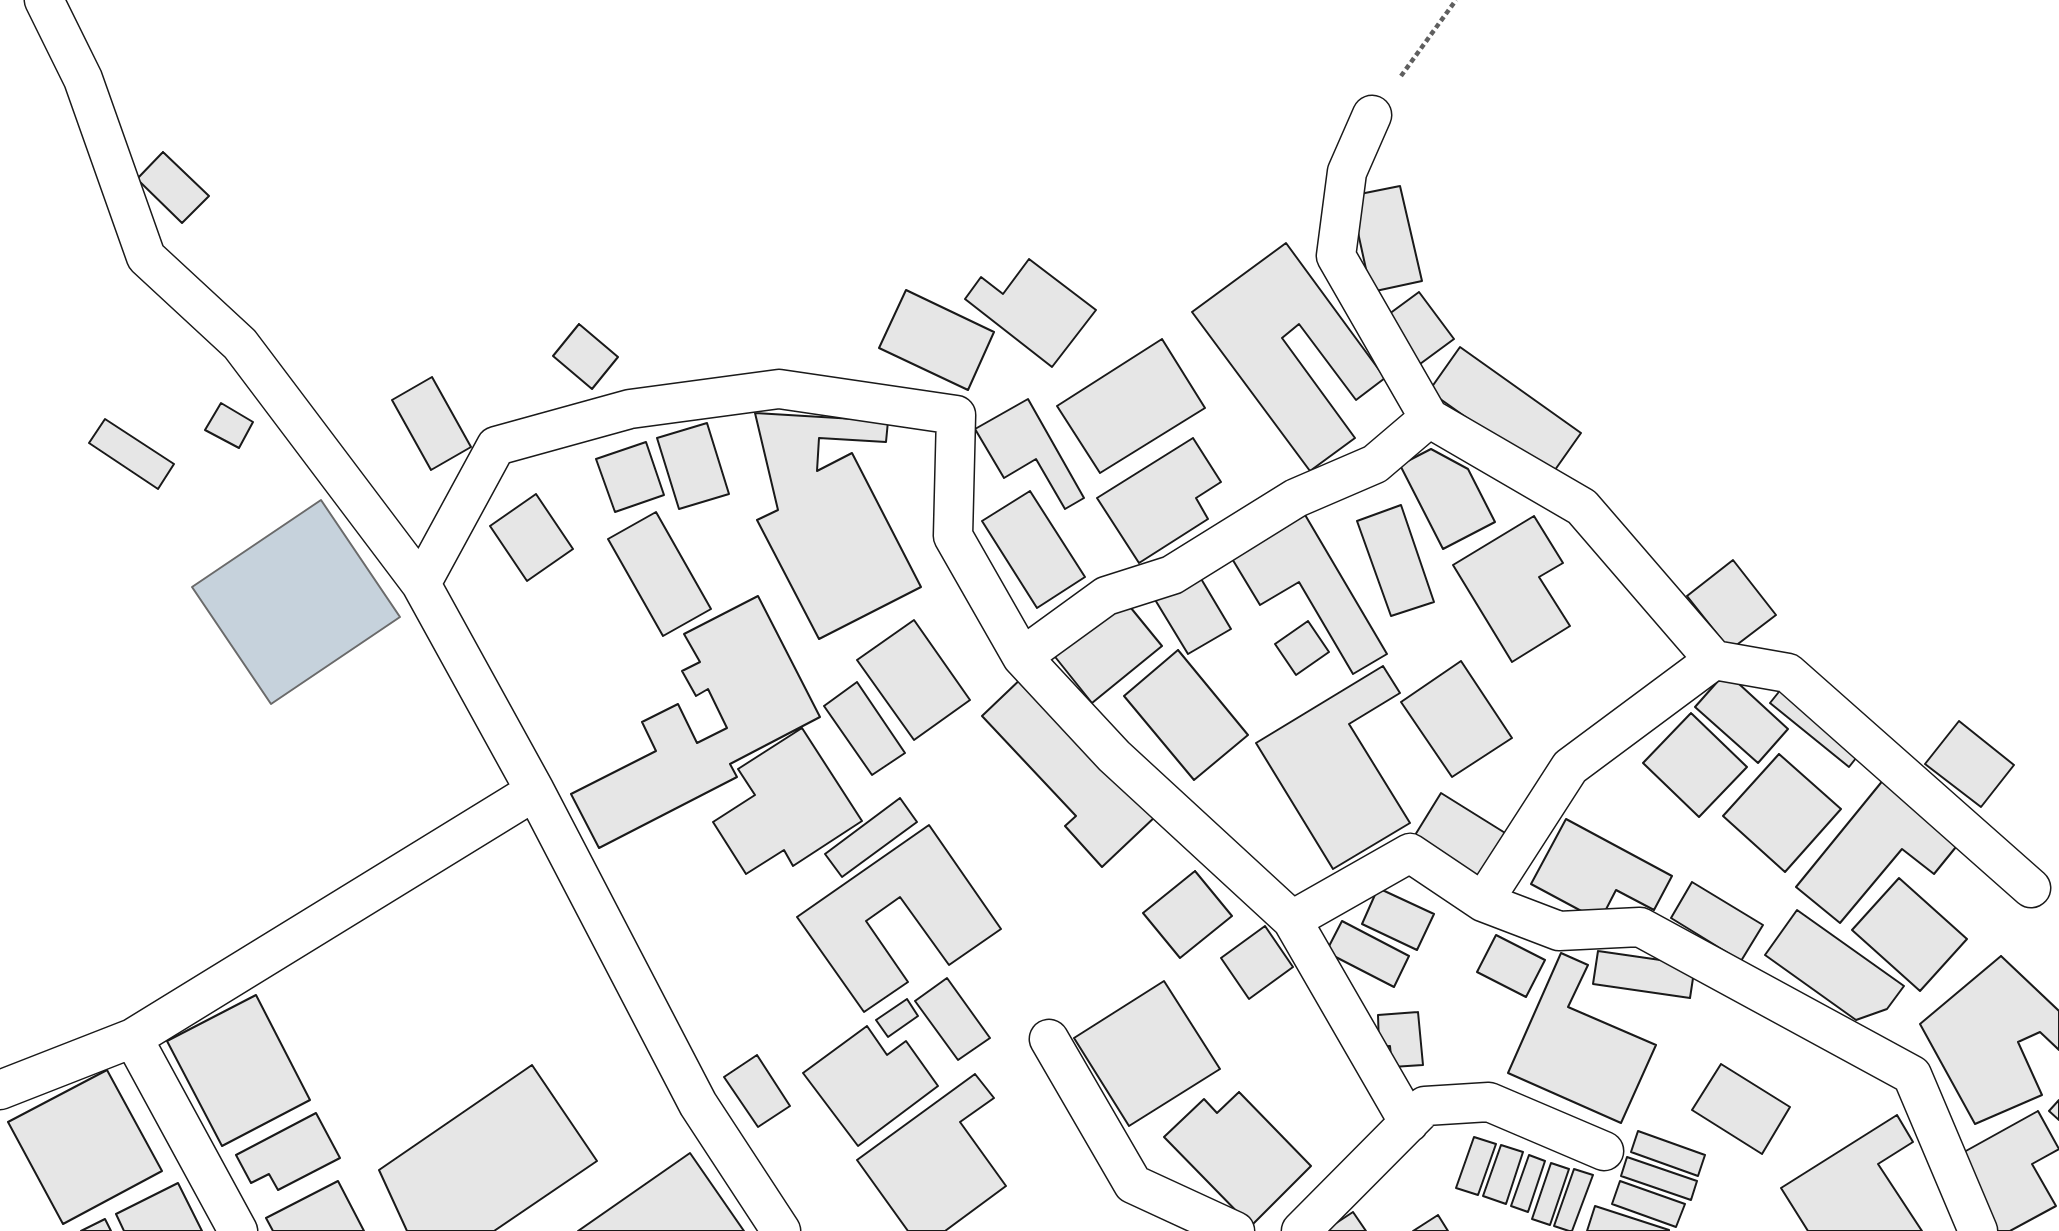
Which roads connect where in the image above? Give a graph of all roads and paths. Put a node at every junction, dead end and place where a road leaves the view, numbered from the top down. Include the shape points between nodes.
1 (44, 0) edge
2 (1456, 0) edge
3 (1372, 115) joint
4 (1429, 418) junction
5 (421, 584) junction
6 (1022, 657) junction
7 (1714, 660) junction
8 (535, 792) junction
9 (2031, 888) dead end
10 (1483, 902) junction
11 (1292, 920) junction
12 (132, 1038) junction
13 (1049, 1039) dead end
14 (0, 1090) edge
15 (1409, 1123) junction
16 (1604, 1151) dead end
17 (238, 1231) edge
18 (781, 1231) edge
19 (1234, 1231) edge
20 (1301, 1231) edge
21 (1979, 1231) edge

1 - 5 street via 83,79 145,257 240,344
2 - 3 path
3 - 4 street via 1347,172 1336,256
4 - 6 street via 1376,464 1296,498 1172,575 1106,596
4 - 7 street via 1583,507
5 - 6 street via 496,446 629,409 779,389 956,415 953,536
5 - 8 street
6 - 11 street via 1114,756
7 - 9 street via 1788,673
7 - 10 street via 1570,767
8 - 12 street
8 - 18 street via 698,1104
10 - 11 street via 1410,853
10 - 21 street via 1559,931 1640,927 1912,1075
11 - 15 street
12 - 14 street
12 - 17 street
13 - 19 street via 1133,1184
15 - 16 street via 1425,1106 1489,1102
15 - 20 street

